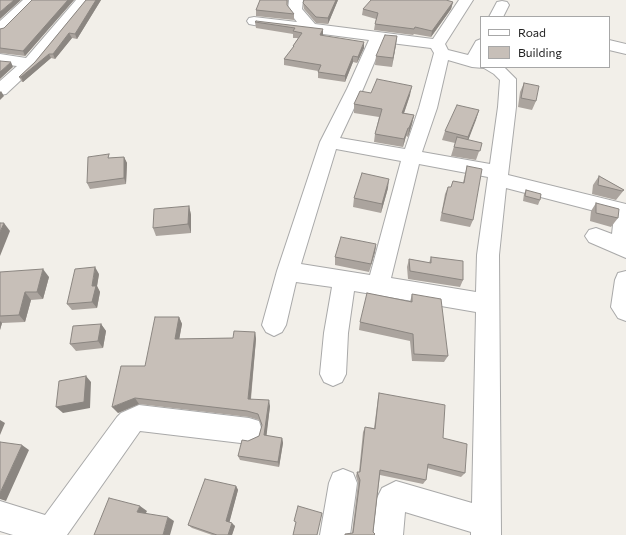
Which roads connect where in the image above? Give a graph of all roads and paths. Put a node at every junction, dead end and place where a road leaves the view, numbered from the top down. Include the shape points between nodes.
1 (83, 0) edge
2 (296, 0) edge
3 (466, 0) edge
4 (26, 4) edge
5 (7, 5) edge
6 (254, 21) edge
7 (310, 28) junction
8 (0, 29) edge
9 (378, 36) junction
10 (610, 45) edge
11 (440, 49) junction
12 (626, 49) edge
13 (0, 59) edge
14 (30, 63) junction
15 (480, 64) edge
16 (492, 68) edge
17 (0, 90) edge
18 (329, 142) junction
19 (411, 157) junction
20 (498, 175) junction
21 (596, 236) dead end
22 (624, 248) edge
23 (288, 271) junction
24 (344, 280) junction
25 (626, 280) edge
26 (378, 286) junction
27 (488, 304) junction
28 (626, 311) edge
29 (274, 325) dead end
30 (333, 374) dead end
31 (249, 431) dead end
32 (343, 483) dead end
33 (0, 516) edge
34 (486, 528) edge
35 (52, 533) edge
36 (335, 535) edge
37 (388, 535) edge

1 - 14 street
2 - 7 street via 295,10
3 - 11 street
4 - 5 street
4 - 8 street
6 - 7 street
7 - 9 street
9 - 11 street
9 - 18 street
10 - 12 street
11 - 15 street
11 - 19 street via 428,108
13 - 14 street
14 - 17 street
16 - 20 street via 500,71 508,79
18 - 19 street
18 - 23 street
19 - 20 street
19 - 26 street
20 - 22 street via 621,210 624,213
20 - 27 street via 488,255
21 - 22 street
23 - 24 street
23 - 29 street
24 - 26 street
24 - 30 street
25 - 28 street via 623,306
26 - 27 street
27 - 34 street
31 - 35 street via 139,418 130,422
32 - 36 street
33 - 35 street
34 - 37 street via 396,495 392,498

